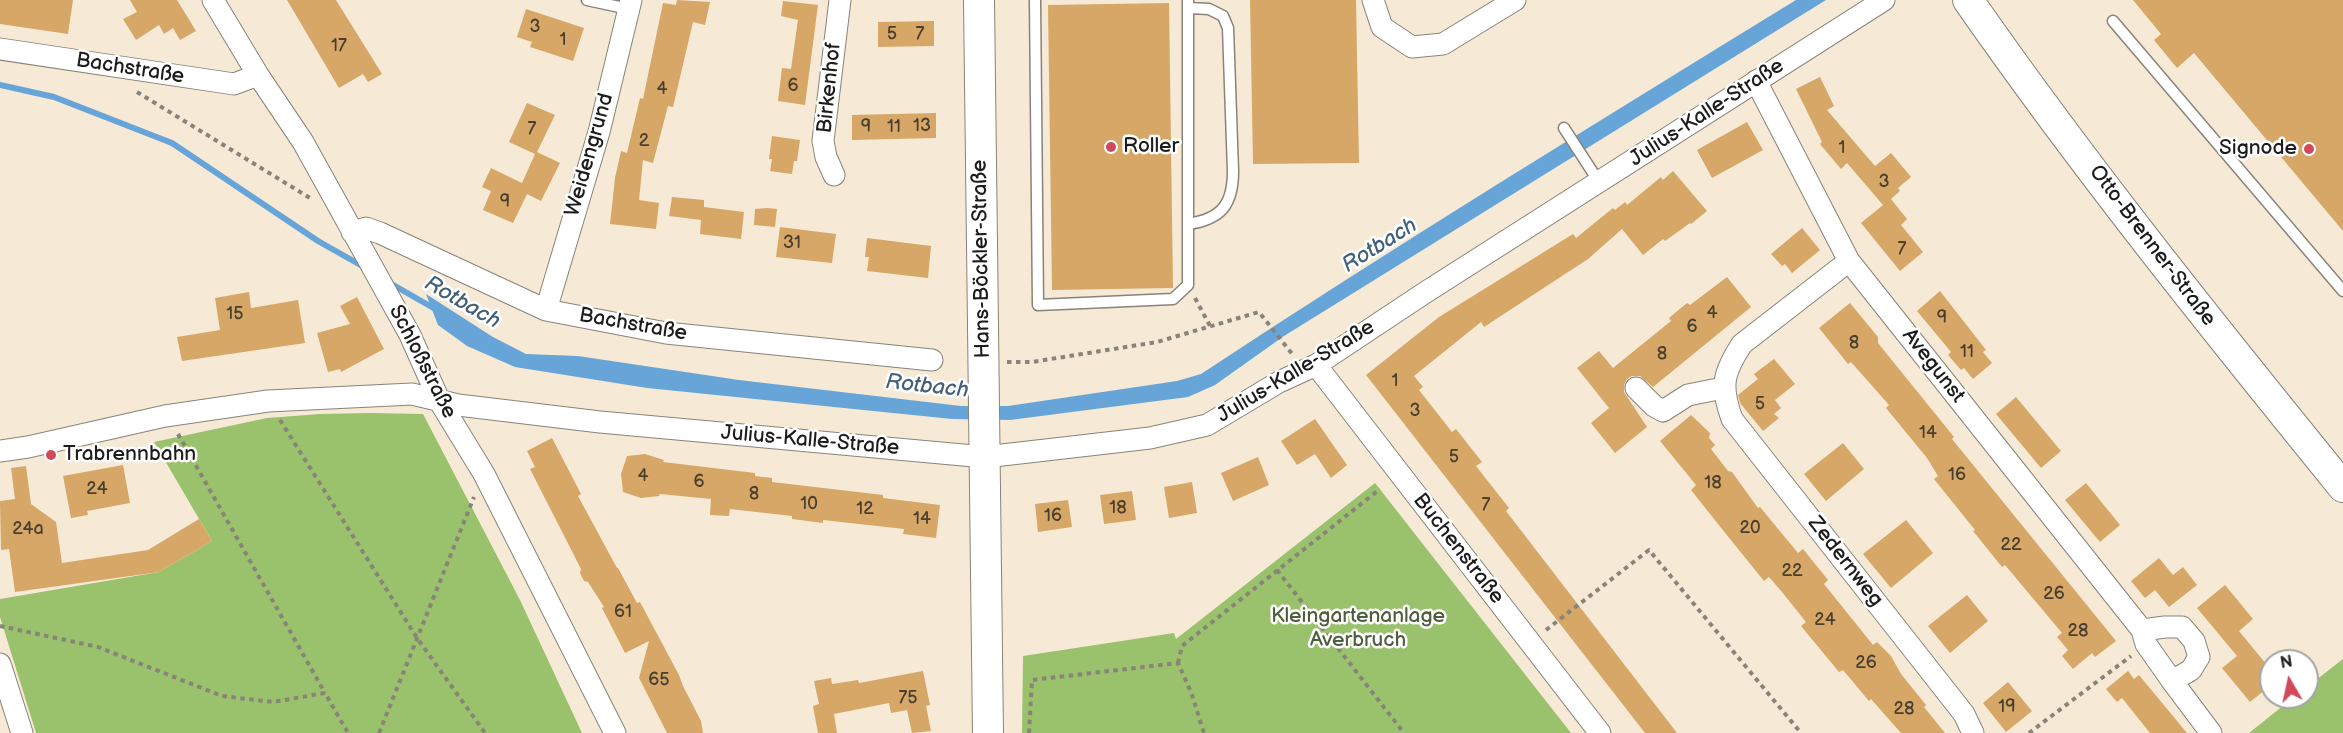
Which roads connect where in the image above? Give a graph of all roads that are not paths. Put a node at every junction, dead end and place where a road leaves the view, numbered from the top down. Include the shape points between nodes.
1 (213, 0) edge
2 (587, 0) edge
3 (840, 0) edge
4 (979, 0) edge
5 (1035, 0) edge
6 (1372, 0) edge
7 (1515, 0) edge
8 (1884, 0) edge
9 (1968, 0) edge
10 (630, 4) edge
11 (1188, 4) edge
12 (2113, 21) dead end
13 (0, 49) edge
14 (258, 75) junction
15 (1756, 81) junction
16 (1564, 128) dead end
17 (834, 175) dead end
18 (1599, 182) junction
19 (1188, 224) junction
20 (352, 232) junction
21 (1849, 261) junction
22 (2343, 291) edge
23 (546, 310) junction
24 (932, 360) dead end
25 (1316, 365) junction
26 (1636, 388) dead end
27 (1723, 388) junction
28 (440, 402) junction
29 (985, 444) junction
30 (28, 447) junction
31 (0, 451) edge
32 (0, 464) edge
33 (2343, 487) edge
34 (2144, 637) junction
35 (0, 664) edge
36 (2172, 681) junction
37 (22, 733) edge
38 (615, 733) edge
39 (988, 733) edge
40 (1600, 733) edge
41 (1974, 733) edge
42 (2211, 733) edge

1 - 14 street, Schloßstraße
2 - 10 lane
3 - 17 street, Birkenhof via 823,141
4 - 29 main road, Hans-Böckler-Straße
5 - 19 lane via 1038,304 1173,299 1188,285
6 - 7 street via 1382,27 1412,47 1443,44
8 - 15 street, Julius-Kalle-Straße
9 - 33 main road, Otto-Brenner-Straße via 2210,323
10 - 23 street, Weidengrund via 599,132
11 - 19 lane
11 - 19 lane via 1223,15 1228,28 1233,171 1229,202 1218,214
12 - 22 lane
13 - 14 street, Bachstraße via 234,84
14 - 20 street, Schloßstraße via 303,142
15 - 18 street, Julius-Kalle-Straße
15 - 21 street, Avegunst
16 - 18 lane
18 - 25 street, Julius-Kalle-Straße
20 - 23 street, Bachstraße via 366,228 380,233
20 - 28 street, Schloßstraße via 410,335
21 - 27 street via 1742,344 1731,361
21 - 34 street, Avegunst
23 - 24 street, Bachstraße via 666,333
25 - 29 street, Julius-Kalle-Straße via 1207,425 1150,438
25 - 40 street, Buchenstraße
26 - 27 street via 1663,411 1688,395
27 - 41 street, Zedernweg via 1732,419 1964,714
28 - 29 street, Julius-Kalle-Straße via 600,422
28 - 30 street, Julius-Kalle-Straße via 412,394 268,400 165,416
28 - 38 street, Schloßstraße via 484,474
29 - 39 main road, Hans-Böckler-Straße
30 - 31 street
30 - 32 street
34 - 36 street, Avegunst
34 - 36 street via 2164,627 2182,627 2194,641 2199,657 2191,670
35 - 37 street
36 - 42 street, Avegunst

